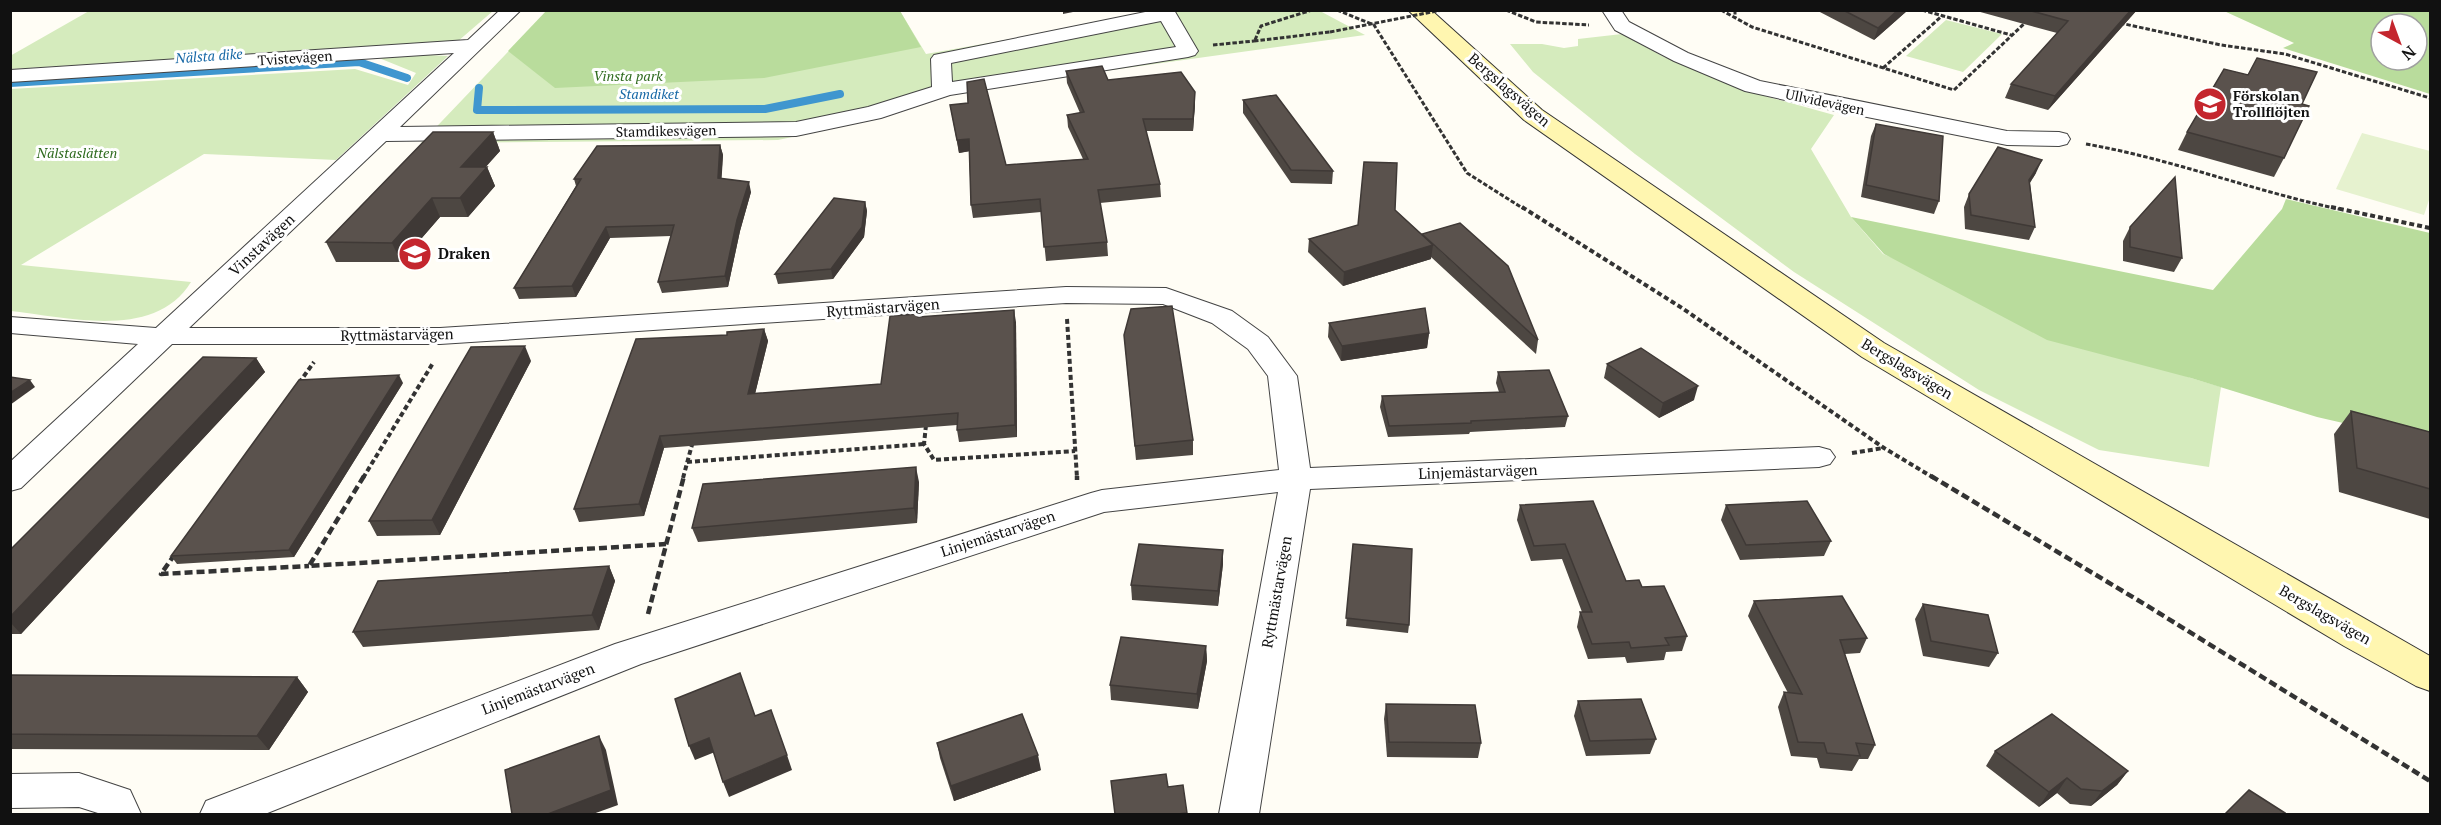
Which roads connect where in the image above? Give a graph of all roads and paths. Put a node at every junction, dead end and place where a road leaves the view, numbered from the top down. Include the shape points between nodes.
1 (512, 10) edge
2 (1312, 10) edge
3 (1337, 10) edge
4 (1418, 10) edge
5 (1442, 10) edge
6 (1506, 10) edge
7 (1721, 10) edge
8 (1735, 10) edge
9 (1922, 10) edge
10 (1942, 16) junction
11 (2032, 17) edge
12 (1616, 18) edge
13 (1735, 18) junction
14 (2112, 20) edge
15 (2012, 35) junction
16 (1254, 41) junction
17 (472, 46) junction
18 (1187, 49) junction
19 (1883, 68) junction
20 (10, 76) edge
21 (946, 89) junction
22 (2430, 98) edge
23 (381, 134) junction
24 (2059, 139) joint
25 (2430, 228) edge
26 (1066, 295) junction
27 (10, 325) edge
28 (165, 336) junction
29 (333, 336) junction
30 (449, 336) junction
31 (299, 384) edge
32 (926, 421) edge
33 (693, 440) edge
34 (924, 444) junction
35 (1075, 451) junction
36 (1819, 457) dead end
37 (687, 462) junction
38 (1296, 479) junction
39 (10, 480) edge
40 (1078, 508) junction
41 (666, 544) junction
42 (182, 546) edge
43 (309, 566) junction
44 (638, 651) junction
45 (2430, 675) edge
46 (2430, 781) edge
47 (10, 791) edge
48 (121, 814) edge
49 (220, 814) edge
50 (1239, 814) edge

1 - 17 street, Vinstavägen
2 - 16 path via 1261,26
3 - 46 path via 1374,25 1467,173 1682,308 1884,448
4 - 45 main road, Bergslagsvägen via 1533,115 1873,350
5 - 16 path, bridge via 1330,32
6 - 12 path via 1549,25
7 - 13 path
8 - 13 path
9 - 10 path
10 - 15 path
10 - 19 path
11 - 15 path
12 - 24 street, Ullvidevägen via 1681,57 1753,86 2007,138
13 - 19 path via 1752,27
14 - 22 path via 2154,32 2285,54
15 - 19 path via 1954,90
16 - 18 path
17 - 20 street, Tvistevägen
17 - 23 street, Vinstavägen
18 - 21 street, Stamdikesvägen
18 - 21 street via 1167,14 940,59 941,84
21 - 23 street, Stamdikesvägen via 873,113 796,129
23 - 28 street, Vinstavägen
24 - 25 path via 2120,150 2297,200
26 - 30 street, Ryttmästarvägen
26 - 35 path
26 - 38 street, Ryttmästarvägen via 1166,296 1222,316 1258,343 1281,376
27 - 28 street, Ryttmästarvägen
28 - 29 street, Ryttmästarvägen
28 - 39 street, Vinstavägen
29 - 30 street, Ryttmästarvägen
29 - 31 path
30 - 43 path
32 - 34 path
33 - 37 path
34 - 35 path via 934,460
34 - 37 path
35 - 40 path
36 - 38 street, Linjemästarvägen
37 - 41 path
38 - 40 street, Linjemästarvägen via 1102,501
38 - 50 street, Ryttmästarvägen
40 - 44 street, Linjemästarvägen
41 - 43 path
41 - 44 path
42 - 43 path via 161,574
44 - 49 street, Linjemästarvägen
47 - 48 street via 79,790 116,802

